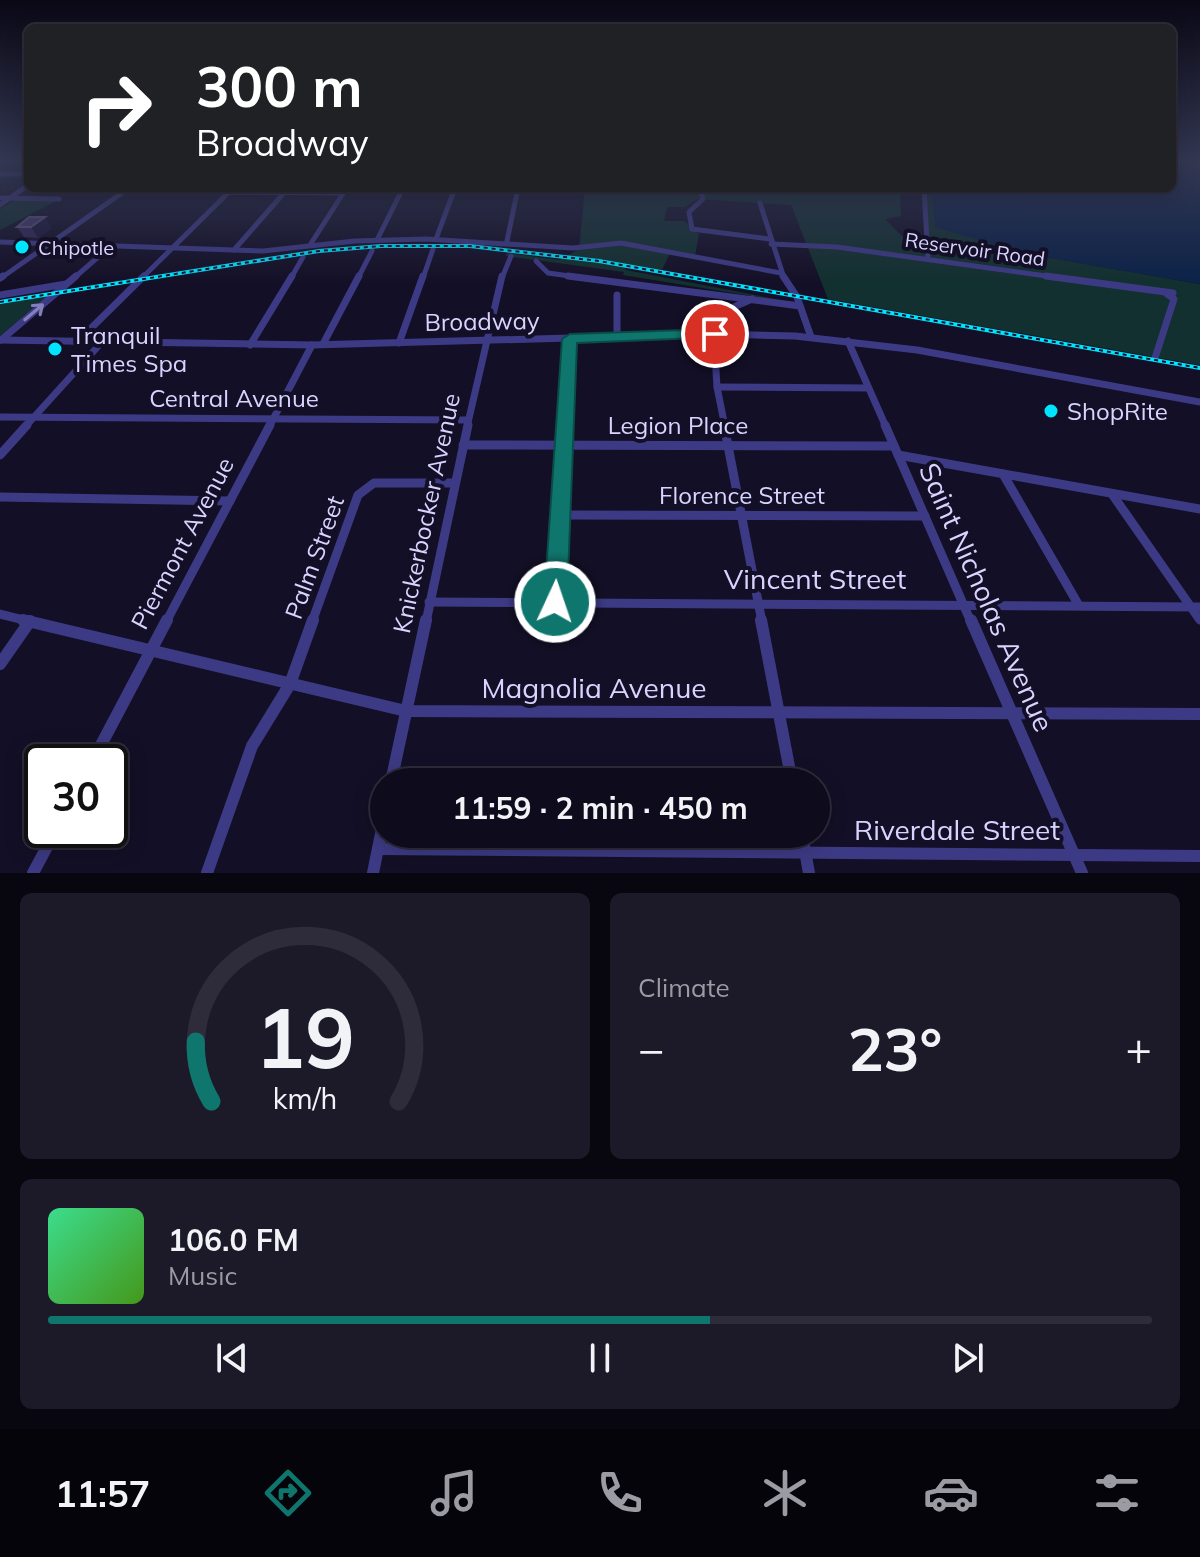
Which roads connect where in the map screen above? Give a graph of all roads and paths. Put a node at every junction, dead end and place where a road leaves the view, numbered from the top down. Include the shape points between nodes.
1 (107, 203) edge
2 (218, 203) edge
3 (275, 203) edge
4 (337, 203) edge
5 (396, 203) edge
6 (450, 203) edge
7 (515, 203) edge
8 (699, 203) edge
9 (760, 203) dead end
10 (925, 203) edge
11 (436, 239) junction
12 (377, 240) junction
13 (507, 241) junction
14 (0, 242) edge
15 (48, 242) junction
16 (770, 242) junction
17 (113, 245) junction
18 (310, 245) junction
19 (172, 248) junction
20 (433, 249) dead end
21 (234, 250) junction
22 (372, 251) dead end
23 (511, 256) dead end
24 (303, 257) dead end
25 (928, 259) junction
26 (536, 261) dead end
27 (781, 273) junction
28 (0, 278) edge
29 (67, 284) junction
30 (1162, 292) junction
31 (1173, 293) dead end
32 (0, 295) edge
33 (617, 295) dead end
34 (752, 299) junction
35 (800, 306) junction
36 (715, 334) junction
37 (617, 337) junction
38 (811, 337) junction
39 (570, 339) junction
40 (0, 340) edge
41 (486, 341) junction
42 (848, 341) junction
43 (76, 343) junction
44 (101, 343) junction
45 (399, 343) junction
46 (323, 344) junction
47 (250, 345) junction
48 (312, 345) junction
49 (1155, 358) dead end
50 (717, 387) junction
51 (868, 388) junction
52 (1200, 402) edge
53 (0, 417) edge
54 (34, 417) junction
55 (273, 418) junction
56 (468, 420) junction
57 (463, 445) junction
58 (564, 445) junction
59 (728, 445) junction
60 (896, 450) junction
61 (0, 455) edge
62 (1003, 474) junction
63 (455, 483) junction
64 (1112, 494) junction
65 (0, 497) edge
66 (230, 501) junction
67 (1200, 509) edge
68 (560, 515) junction
69 (742, 515) junction
70 (925, 516) junction
71 (429, 602) junction
72 (555, 602) junction
73 (758, 602) junction
74 (963, 602) junction
75 (1078, 604) junction
76 (1195, 606) edge
77 (0, 614) edge
78 (1200, 620) edge
79 (30, 621) junction
80 (151, 650) junction
81 (0, 664) edge
82 (290, 684) junction
83 (778, 710) junction
84 (406, 711) junction
85 (1011, 712) junction
86 (1200, 714) edge
87 (101, 744) edge
88 (394, 768) edge
89 (789, 768) edge
90 (46, 848) edge
91 (804, 848) edge
92 (378, 849) joint
93 (805, 852) junction
94 (1074, 854) junction
95 (1200, 856) edge
96 (33, 873) edge
97 (207, 873) edge
98 (373, 873) edge
99 (809, 873) edge
100 (1082, 873) edge

1 - 15 street
2 - 19 street
3 - 21 street
4 - 18 street
5 - 12 street
6 - 11 street
7 - 13 street
8 - 16 street, Reservoir Road via 689,212 692,229
9 - 16 street
10 - 25 street
11 - 12 street
11 - 13 street
12 - 18 street
13 - 27 street via 571,248 621,243
14 - 15 street
15 - 17 street
15 - 28 street
16 - 25 street, Reservoir Road
16 - 27 street
17 - 19 street
17 - 29 street
18 - 21 street
19 - 21 street
19 - 43 street
20 - 45 street
22 - 46 street
23 - 41 street, Knickerbocker Avenue
24 - 47 street
25 - 30 street, Reservoir Road
26 - 34 street via 548,273
27 - 35 street
29 - 32 street
40 -> 29 street
30 - 31 street, Reservoir Road
30 - 49 street via 1174,299
33 - 37 street
34 - 35 street
34 - 36 street via 718,314
35 - 38 street
36 - 37 street, Broadway
36 - 38 street, Broadway
36 - 50 street
37 - 39 street, Broadway
38 - 42 street, Broadway
39 - 41 street, Broadway
39 - 58 street
40 - 43 street, Broadway
41 - 45 street, Broadway
41 - 56 street, Knickerbocker Avenue
42 - 51 street, Saint Nicholas Avenue
42 - 52 street, Broadway
43 - 44 street, Broadway
44 - 47 street, Broadway
44 - 54 street
45 - 46 street, Broadway
46 - 48 street, Broadway
47 - 48 street, Broadway
48 - 55 street, Piermont Avenue
50 - 51 street
50 - 59 street
51 - 60 street, Saint Nicholas Avenue
53 - 54 street, Central Avenue
54 - 55 street, Central Avenue
54 - 61 street
55 - 56 street, Central Avenue
55 - 66 street, Piermont Avenue
56 - 57 street, Knickerbocker Avenue
57 - 58 street, Legion Place
57 - 63 street, Knickerbocker Avenue
58 - 59 street, Legion Place
58 - 68 street
59 - 60 street, Legion Place
59 - 69 street
60 - 62 street, Legion Place
60 - 70 street, Saint Nicholas Avenue
62 - 64 street, Legion Place
62 - 75 street
63 - 71 street, Knickerbocker Avenue
63 - 82 street, Palm Street via 374,483 361,491
64 - 67 street, Legion Place
64 - 76 street
65 - 66 street
66 - 80 street, Piermont Avenue
68 - 69 street, Florence Street
68 - 72 street
69 - 70 street, Florence Street
69 - 73 street
70 - 74 street, Saint Nicholas Avenue
71 - 72 street, Vincent Street
71 - 84 street, Knickerbocker Avenue
72 - 73 street, Vincent Street
73 - 74 street, Vincent Street
73 - 83 street
74 - 75 street, Vincent Street
74 - 85 street, Saint Nicholas Avenue
75 - 76 street, Vincent Street
76 - 78 street
77 - 79 street, Magnolia Avenue
79 - 80 street, Magnolia Avenue
79 - 81 street
80 - 82 street, Magnolia Avenue
80 - 87 street, Piermont Avenue
82 - 84 street, Magnolia Avenue
82 - 97 street, Palm Street via 252,746
83 - 84 street, Magnolia Avenue
83 - 85 street, Magnolia Avenue
83 - 89 street
84 - 88 street, Knickerbocker Avenue
85 - 86 street, Magnolia Avenue
85 - 94 street, Saint Nicholas Avenue
90 - 96 street
91 - 93 street
92 - 93 street, Riverdale Street
92 - 98 street
93 - 94 street, Riverdale Street
93 - 99 street
94 - 95 street, Riverdale Street
94 - 100 street, Saint Nicholas Avenue

